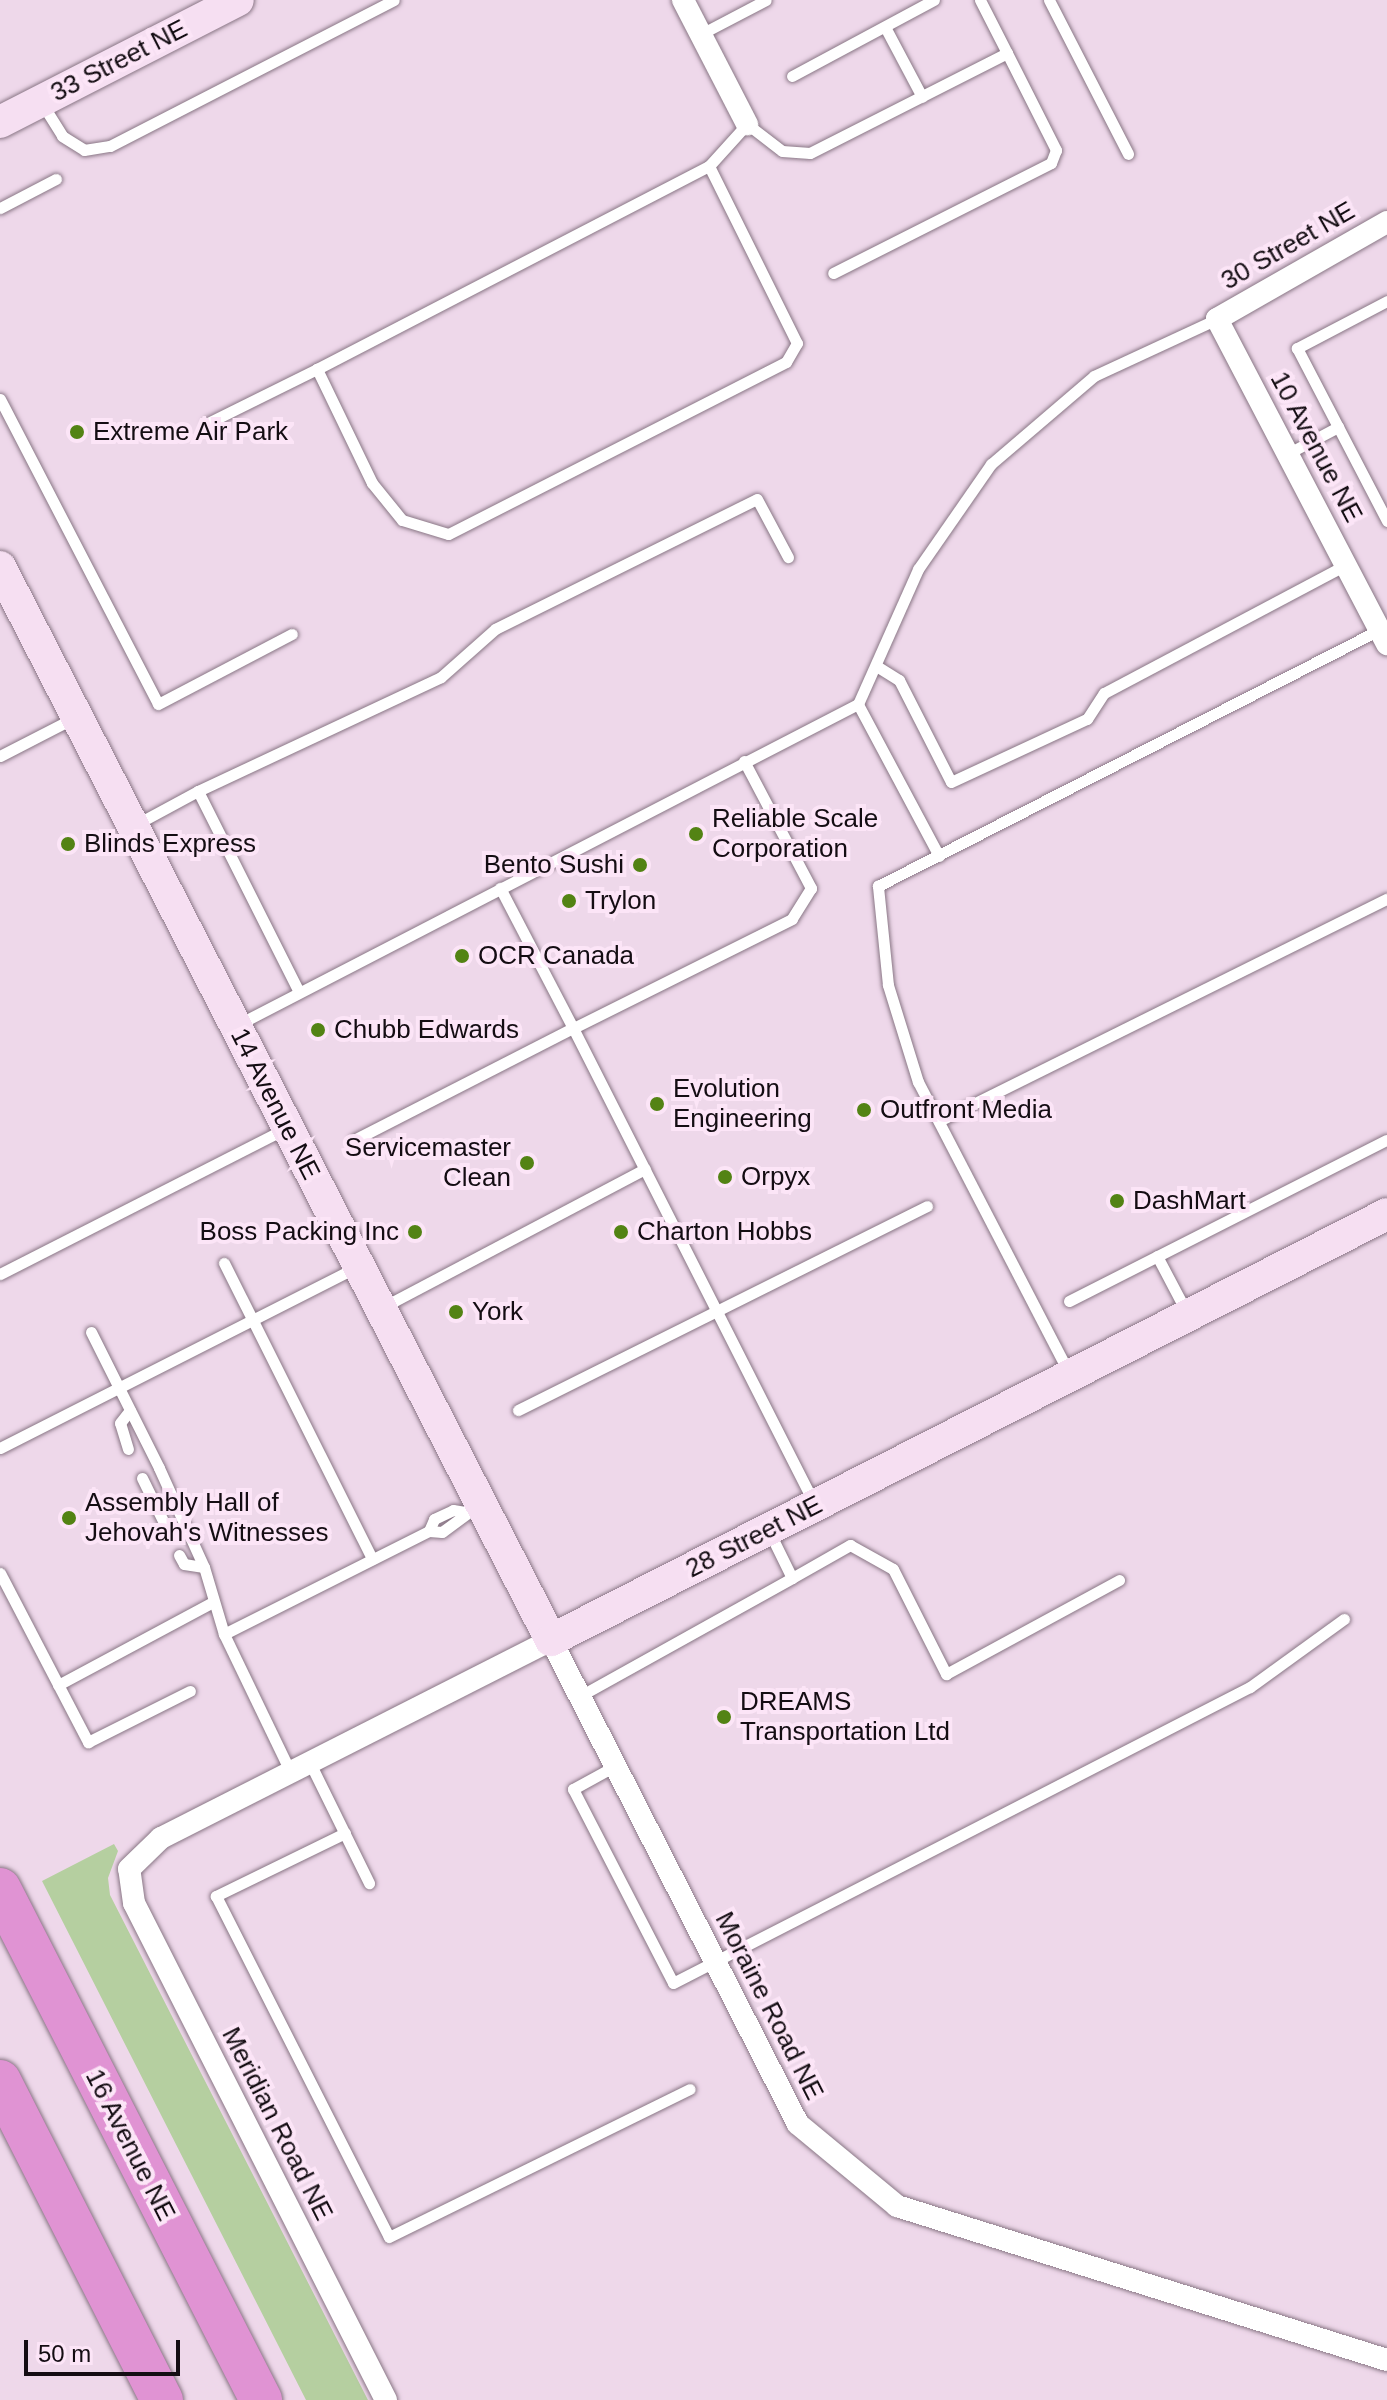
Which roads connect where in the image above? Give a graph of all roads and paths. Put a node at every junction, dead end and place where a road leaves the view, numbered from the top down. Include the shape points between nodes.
1 (238, 0) edge
2 (394, 0) edge
3 (683, 0) edge
4 (934, 0) edge
5 (980, 0) edge
6 (759, 2) edge
7 (1055, 2) edge
8 (885, 27) junction
9 (701, 34) junction
10 (1007, 53) junction
11 (792, 76) dead end
12 (922, 97) junction
13 (41, 101) junction
14 (0, 122) edge
15 (747, 124) junction
16 (1128, 154) dead end
17 (709, 166) junction
18 (56, 179) dead end
19 (0, 208) edge
20 (1387, 222) edge
21 (833, 273) dead end
22 (1387, 301) edge
23 (1217, 319) junction
24 (317, 369) junction
25 (0, 399) edge
26 (208, 423) dead end
27 (1338, 427) junction
28 (1287, 454) junction
29 (1387, 521) edge
30 (788, 557) dead end
31 (1346, 565) junction
32 (0, 567) edge
33 (292, 634) dead end
34 (1383, 637) edge
35 (878, 667) junction
36 (858, 704) junction
37 (77, 717) junction
38 (0, 756) edge
39 (744, 761) junction
40 (198, 791) junction
41 (133, 826) junction
42 (939, 856) junction
43 (500, 888) junction
44 (1387, 899) edge
45 (299, 992) junction
46 (235, 1026) junction
47 (573, 1028) junction
48 (939, 1121) junction
49 (288, 1128) junction
50 (354, 1140) dead end
51 (1387, 1140) edge
52 (645, 1169) junction
53 (927, 1206) dead end
54 (1387, 1214) edge
55 (1157, 1256) junction
56 (224, 1263) dead end
57 (359, 1265) junction
58 (0, 1274) edge
59 (1069, 1301) dead end
60 (380, 1308) junction
61 (717, 1310) junction
62 (1188, 1315) junction
63 (253, 1320) junction
64 (91, 1332) dead end
65 (1070, 1376) junction
66 (119, 1389) junction
67 (130, 1410) junction
68 (518, 1410) dead end
69 (0, 1448) edge
70 (128, 1449) dead end
71 (142, 1478) dead end
72 (816, 1505) junction
73 (473, 1508) junction
74 (165, 1525) dead end
75 (768, 1529) junction
76 (179, 1555) dead end
77 (372, 1559) junction
78 (204, 1567) junction
79 (0, 1573) edge
80 (792, 1578) junction
81 (1119, 1580) dead end
82 (213, 1602) junction
83 (1344, 1619) dead end
84 (224, 1634) junction
85 (551, 1640) junction
86 (58, 1685) junction
87 (190, 1691) dead end
88 (580, 1696) junction
89 (615, 1766) junction
90 (301, 1768) junction
91 (345, 1833) junction
92 (129, 1869) joint
93 (369, 1883) dead end
94 (0, 1889) edge
95 (715, 1961) junction
96 (0, 2081) edge
97 (690, 2089) dead end
98 (237, 2355) junction
99 (1387, 2360) edge
100 (162, 2400) edge
101 (261, 2400) edge
102 (282, 2400) edge
103 (386, 2400) edge

1 - 13 street, 33 Street NE
2 - 13 lane via 110,146 84,150 62,136
3 - 9 street
4 - 8 lane
5 - 10 lane
6 - 9 lane
7 - 16 lane
8 - 11 lane
8 - 12 lane
9 - 15 street
10 - 12 lane
10 - 21 lane via 1056,150 1051,163
12 - 15 lane via 810,153 782,151
13 - 14 street, 33 Street NE
15 - 17 lane
17 - 24 lane
17 - 24 lane via 797,343 786,362 448,534 402,520 372,483
18 - 19 lane
20 - 23 street, 30 Street NE
22 - 27 lane via 1297,348
23 - 28 street, 10 Avenue NE
23 - 35 lane via 1094,376 991,464 918,569
24 - 26 lane
25 - 33 lane via 158,704
27 - 28 lane
27 - 29 lane
28 - 31 street, 10 Avenue NE
30 - 40 lane via 757,499 495,629 441,677
31 - 34 street, 10 Avenue NE
31 - 35 lane via 1104,693 1087,719 951,782 899,680
32 - 37 street, 14 Avenue NE
34 - 42 lane
35 - 36 lane
36 - 39 lane
36 - 42 lane
37 - 38 lane
37 - 41 street, 14 Avenue NE
39 - 43 lane
39 - 47 lane via 811,888 792,919
40 - 41 lane
40 - 45 lane
41 - 46 street, 14 Avenue NE
42 - 48 lane via 878,886 888,985 918,1082
43 - 45 lane
43 - 47 lane
44 - 48 lane
45 - 46 lane
46 - 49 street, 14 Avenue NE
47 - 50 lane
47 - 52 lane
48 - 65 lane
49 - 57 street, 14 Avenue NE
49 - 58 lane
51 - 55 lane
52 - 60 lane
52 - 61 lane
53 - 61 lane
54 - 62 street, 28 Street NE
55 - 59 lane
55 - 62 lane
56 - 63 lane
57 - 60 street, 14 Avenue NE
57 - 63 lane
60 - 73 street, 14 Avenue NE
61 - 68 lane
61 - 72 lane
62 - 65 street, 28 Street NE
63 - 66 lane
63 - 77 lane
64 - 66 lane
65 - 72 street, 28 Street NE
66 - 67 lane
66 - 69 lane
67 - 70 lane via 120,1423
67 - 78 lane
71 - 74 lane
72 - 75 street, 28 Street NE
73 - 77 lane via 434,1519 429,1531
73 - 85 street, 14 Avenue NE
75 - 80 lane
75 - 85 street, 28 Street NE
76 - 78 lane via 184,1564
77 - 84 lane
78 - 82 lane
79 - 86 lane
80 - 81 lane via 850,1545 893,1569 946,1674
80 - 88 lane
82 - 84 lane
82 - 86 lane
83 - 95 lane via 1250,1687
84 - 90 lane
85 - 88 street, Moraine Road NE
85 - 90 street, 28 Street NE
86 - 87 lane via 88,1742
88 - 89 street, Moraine Road NE
89 - 95 street, Moraine Road NE
89 - 95 lane via 573,1789 673,1983
90 - 91 lane
90 - 92 street, 28 Street NE via 161,1838
91 - 93 lane
91 - 97 lane via 216,1896 389,2237
92 - 103 street, Meridian Road NE via 134,1903
94 - 98 highway, 16 Avenue NE
95 - 99 street, Moraine Road NE via 798,2124 897,2206
96 - 100 highway
98 - 101 highway, 16 Avenue NE
98 - 102 highway

